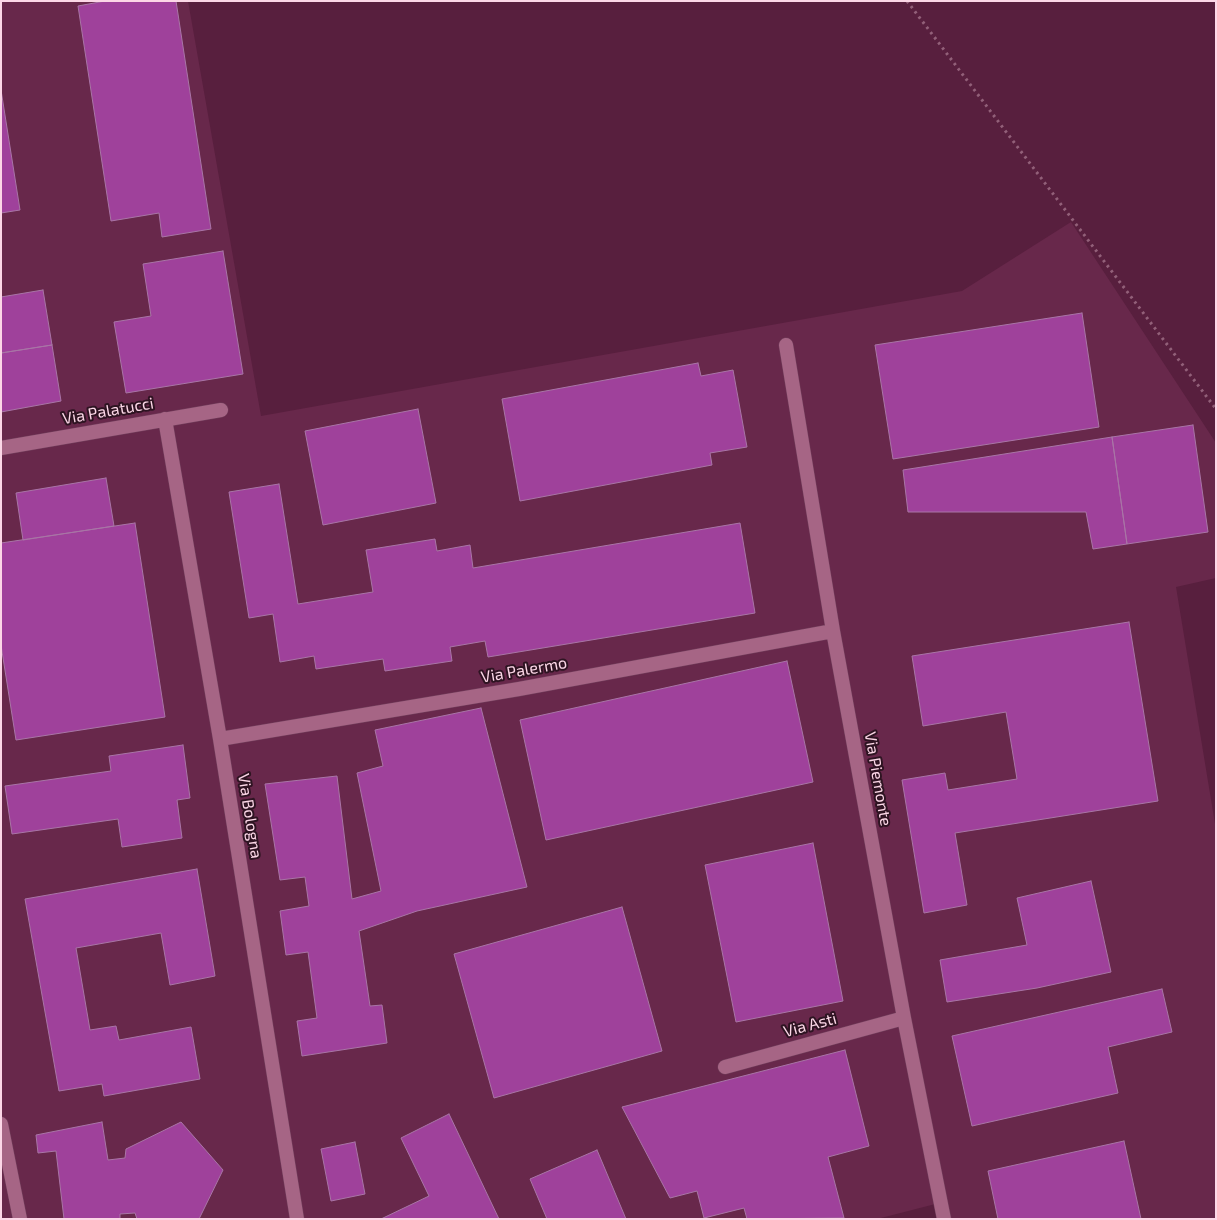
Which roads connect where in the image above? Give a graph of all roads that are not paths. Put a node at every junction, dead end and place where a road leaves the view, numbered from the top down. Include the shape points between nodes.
1 (786, 345) dead end
2 (221, 410) dead end
3 (165, 419) junction
4 (1, 448) edge
5 (834, 631) junction
6 (220, 739) junction
7 (904, 1018) junction
8 (725, 1067) dead end
9 (1, 1124) edge
10 (20, 1219) edge
11 (297, 1219) edge
12 (944, 1219) edge

1 - 5 street, Via Piemonte
2 - 3 street, Via Palatucci
3 - 4 street, Via Palatucci
3 - 6 street, Via Bologna
5 - 6 street, Via Palermo
5 - 7 street, Via Piemonte
6 - 11 street, Via Bologna
7 - 8 street, Via Asti
7 - 12 street, Via Piemonte
9 - 10 street

